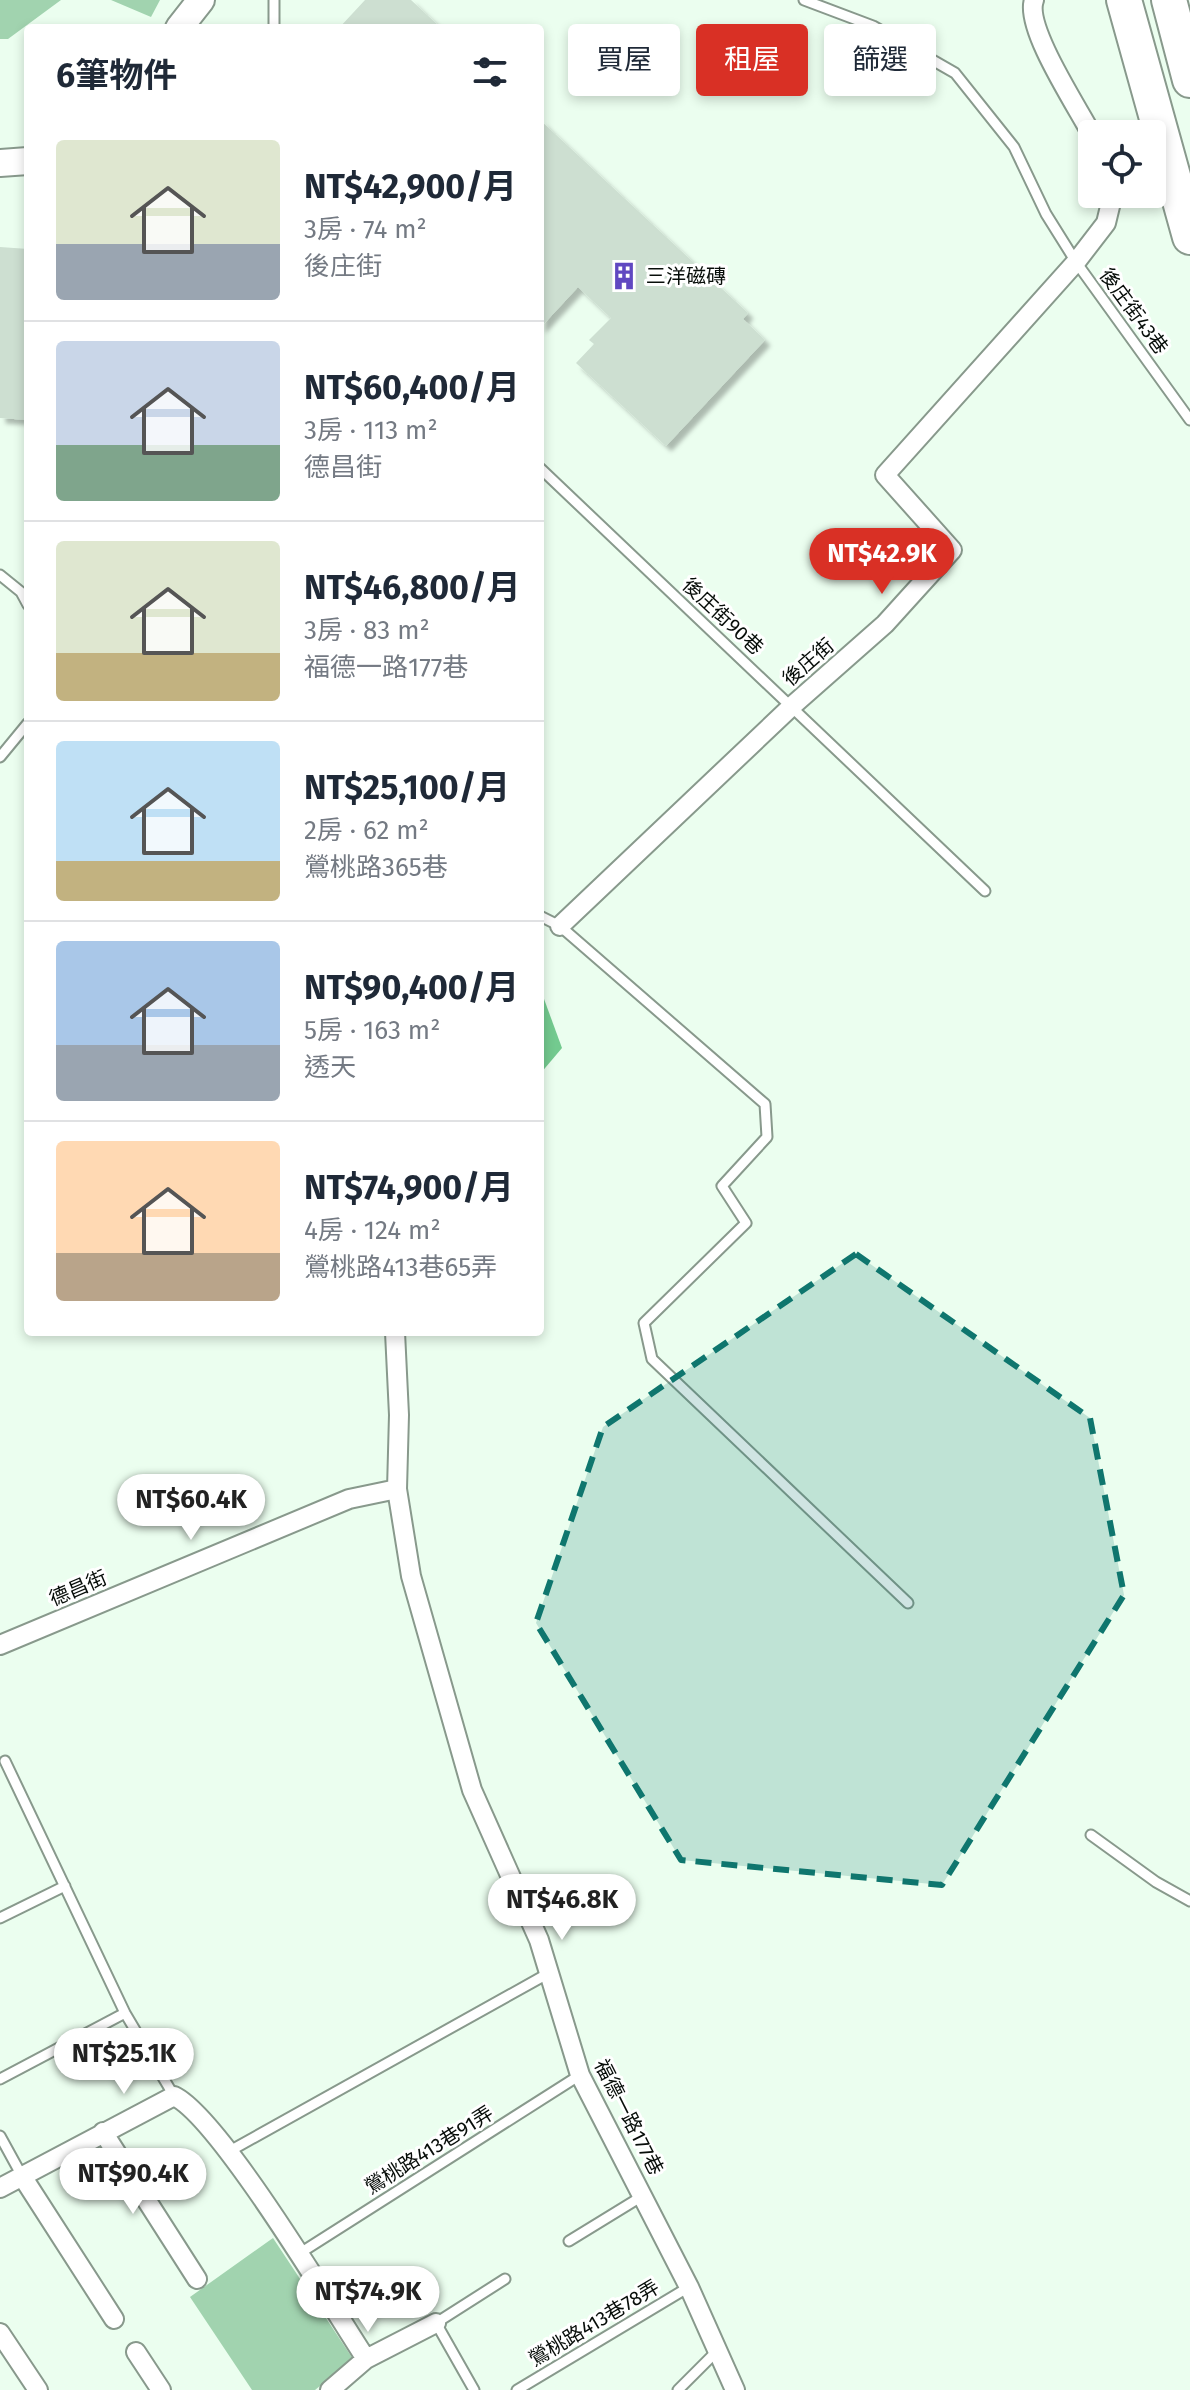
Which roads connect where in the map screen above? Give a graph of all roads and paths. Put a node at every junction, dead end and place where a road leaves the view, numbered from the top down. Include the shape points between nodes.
1 (201, 0) edge
2 (219, 0) edge
3 (274, 0) edge
4 (804, 0) edge
5 (1034, 0) edge
6 (1124, 0) edge
7 (1169, 0) edge
8 (182, 24) edge
9 (201, 24) edge
10 (274, 24) edge
11 (1190, 80) edge
12 (1084, 120) edge
13 (24, 161) edge
14 (0, 163) edge
15 (24, 179) edge
16 (0, 180) edge
17 (1110, 208) edge
18 (1190, 237) edge
19 (1076, 262) junction
20 (1190, 420) edge
21 (544, 472) edge
22 (0, 575) edge
23 (24, 598) edge
24 (792, 706) junction
25 (24, 728) edge
26 (0, 757) edge
27 (985, 891) dead end
28 (544, 918) edge
29 (560, 926) junction
30 (395, 1336) edge
31 (397, 1489) junction
32 (908, 1603) dead end
33 (0, 1645) edge
34 (5, 1761) dead end
35 (1091, 1835) dead end
36 (65, 1886) junction
37 (1190, 1901) edge
38 (0, 1918) edge
39 (549, 1973) junction
40 (125, 2013) junction
41 (580, 2075) junction
42 (0, 2079) edge
43 (174, 2096) junction
44 (103, 2132) junction
45 (0, 2136) edge
46 (228, 2152) junction
47 (22, 2176) junction
48 (0, 2188) edge
49 (644, 2195) junction
50 (569, 2241) dead end
51 (297, 2255) junction
52 (197, 2279) dead end
53 (505, 2279) dead end
54 (689, 2287) junction
55 (114, 2319) dead end
56 (436, 2323) junction
57 (0, 2333) edge
58 (717, 2351) junction
59 (136, 2352) dead end
60 (366, 2359) junction
61 (38, 2390) edge
62 (161, 2390) edge
63 (330, 2390) edge
64 (474, 2390) edge
65 (517, 2390) edge
66 (678, 2390) edge
67 (735, 2390) edge

1 - 8 main road
2 - 9 main road
3 - 10 lane
4 - 19 lane, 後庄街43巷 via 873,26 955,73 1014,147
5 - 12 street via 1031,9 1038,34
6 - 18 highway
7 - 11 highway
13 - 14 main road
15 - 16 main road
17 - 19 street, 後庄街 via 1106,223
19 - 20 lane, 後庄街43巷
19 - 24 street, 後庄街 via 885,475 952,550 885,624
21 - 24 lane, 後庄街90巷
22 - 23 lane
24 - 27 lane, 後庄街90巷
24 - 29 street, 後庄街
25 - 26 lane
28 - 29 lane
29 - 32 lane via 765,1104 767,1137 722,1186 746,1223 644,1323 652,1359
30 - 31 street, 福德一路177巷
31 - 33 street, 德昌街 via 349,1499
31 - 39 street, 福德一路177巷 via 411,1576 472,1790
34 - 36 lane
35 - 37 lane
36 - 38 lane
36 - 40 lane
39 - 41 street, 福德一路177巷
39 - 46 lane
40 - 42 lane
40 - 43 lane
41 - 49 street, 福德一路177巷
41 - 51 lane, 鶯桃路413巷91弄
43 - 44 street
43 - 46 street via 187,2102
44 - 47 street
44 - 52 street
45 - 47 lane
46 - 51 street
47 - 48 street
47 - 55 street
49 - 50 lane
49 - 54 street, 福德一路177巷
51 - 60 street
53 - 56 lane
54 - 58 street, 福德一路177巷
54 - 65 lane, 鶯桃路413巷78弄
56 - 60 street
56 - 64 lane
57 - 61 street
58 - 66 lane
58 - 67 street, 福德一路177巷
59 - 62 street
60 - 63 street

